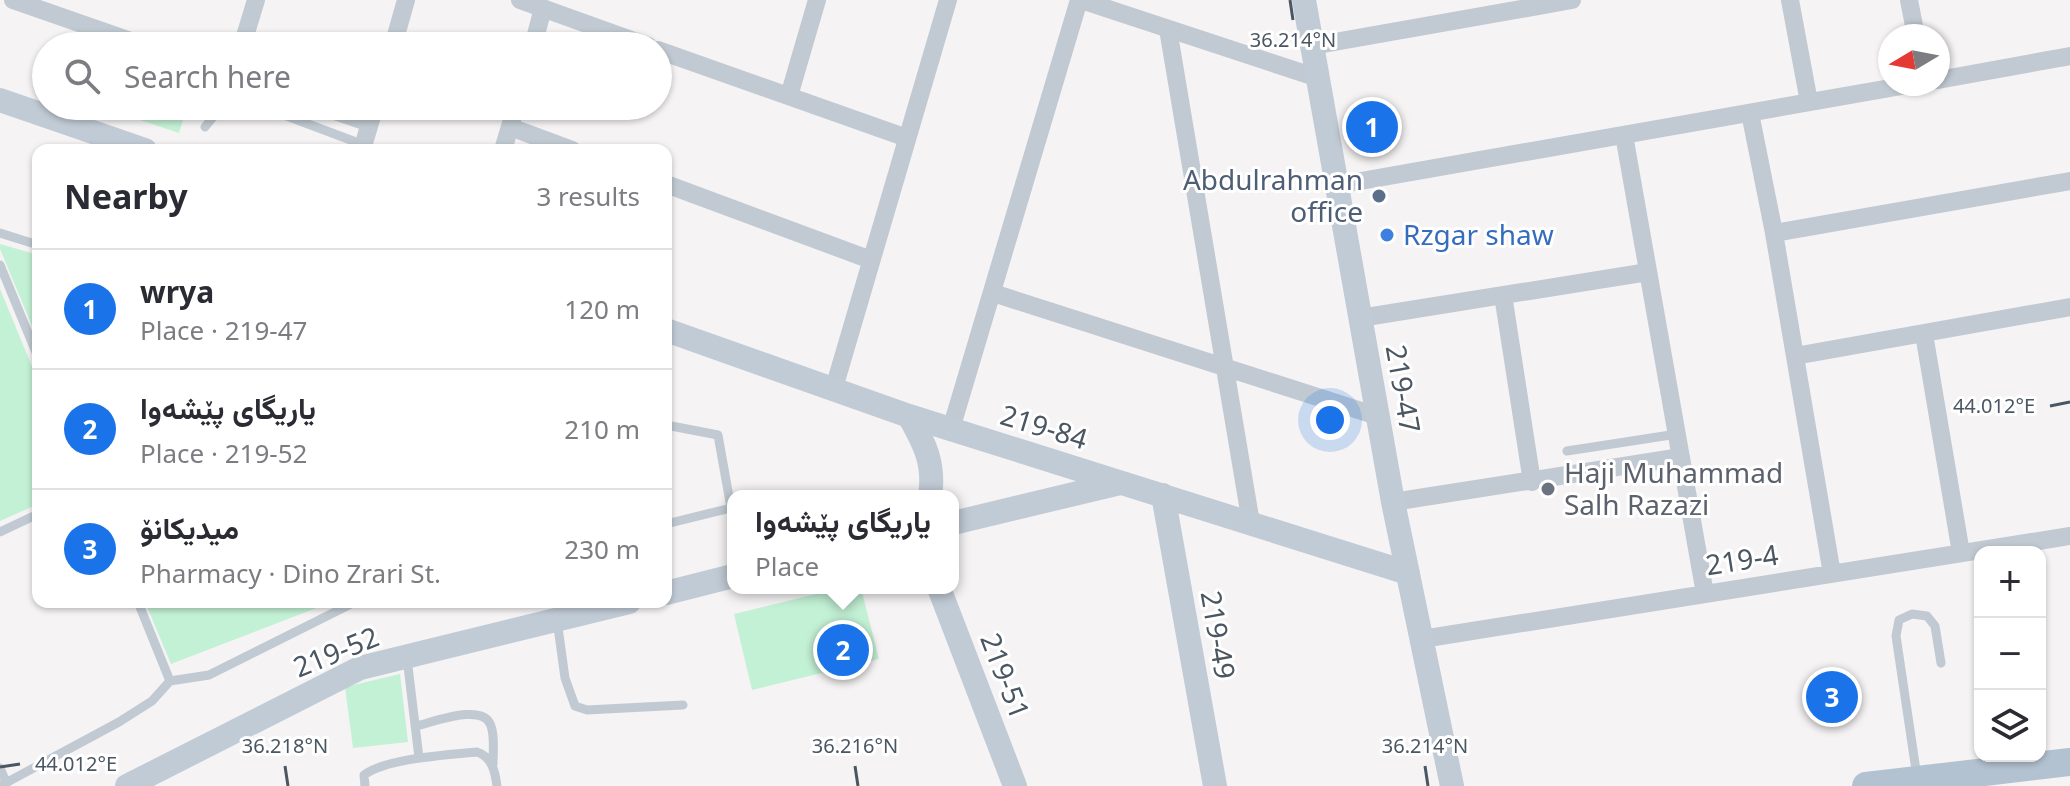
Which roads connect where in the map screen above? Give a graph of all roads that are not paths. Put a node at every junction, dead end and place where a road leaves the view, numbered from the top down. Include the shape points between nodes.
1 (13, 0) edge
2 (256, 0) edge
3 (406, 0) edge
4 (520, 0) edge
5 (817, 0) edge
6 (948, 0) edge
7 (1080, 0) edge
8 (1304, 0) edge
9 (1572, 0) edge
10 (1790, 0) edge
11 (1909, 0) edge
12 (543, 8) junction
13 (1914, 24) edge
14 (1168, 29) junction
15 (105, 32) edge
16 (246, 32) edge
17 (397, 32) edge
18 (537, 32) edge
19 (609, 32) edge
20 (1312, 46) junction
21 (672, 55) edge
22 (2070, 56) edge
23 (1318, 78) junction
24 (1950, 78) edge
25 (1878, 90) edge
26 (789, 96) junction
27 (0, 100) edge
28 (1809, 102) junction
29 (32, 111) edge
30 (1750, 113) junction
31 (58, 120) edge
32 (211, 120) edge
33 (294, 120) edge
34 (371, 120) edge
35 (512, 120) edge
36 (205, 127) dead end
37 (510, 127) junction
38 (1624, 135) junction
39 (907, 138) junction
40 (128, 144) edge
41 (353, 144) edge
42 (364, 144) edge
43 (505, 144) edge
44 (556, 144) edge
45 (2070, 181) edge
46 (1338, 185) junction
47 (672, 186) edge
48 (0, 233) edge
49 (1774, 233) junction
50 (32, 243) edge
51 (871, 260) junction
52 (0, 265) edge
53 (1648, 272) junction
54 (993, 293) junction
55 (1503, 295) junction
56 (2070, 307) edge
57 (1360, 318) junction
58 (672, 332) edge
59 (1924, 334) junction
60 (32, 342) edge
61 (1795, 356) junction
62 (1224, 367) junction
63 (834, 388) junction
64 (909, 416) junction
65 (1377, 416) junction
66 (672, 426) edge
67 (951, 429) junction
68 (1677, 434) junction
69 (1567, 451) dead end
70 (1681, 457) junction
71 (1532, 482) junction
72 (1122, 483) junction
73 (728, 490) edge
74 (930, 490) edge
75 (1163, 495) junction
76 (1393, 502) junction
77 (727, 509) edge
78 (32, 517) edge
79 (959, 522) edge
80 (672, 523) edge
81 (1251, 523) junction
82 (0, 532) edge
83 (2070, 536) edge
84 (1961, 553) junction
85 (1408, 573) junction
86 (1832, 574) junction
87 (727, 578) edge
88 (672, 591) edge
89 (941, 594) edge
90 (1705, 594) junction
91 (140, 608) edge
92 (343, 608) edge
93 (605, 608) edge
94 (557, 620) junction
95 (1422, 639) junction
96 (407, 656) junction
97 (1941, 663) dead end
98 (170, 681) junction
99 (683, 705) dead end
100 (416, 726) junction
101 (419, 758) junction
102 (2070, 762) edge
103 (493, 765) junction
104 (0, 768) edge
105 (1917, 780) junction
106 (3, 784) edge
107 (137, 784) edge
108 (365, 786) edge
109 (497, 786) edge
110 (1015, 786) edge
111 (1215, 786) edge
112 (1452, 786) edge
113 (1866, 786) edge

1 - 15 street
2 - 16 street
3 - 17 street
4 - 12 street
5 - 26 street
6 - 39 street
7 - 14 street
7 - 54 street
8 - 20 street, 219-47
9 - 20 street
10 - 28 street
11 - 13 street
12 - 18 street
12 - 19 street
14 - 23 street
14 - 62 street
20 - 23 street, 219-47
21 - 26 street
22 - 24 street
23 - 46 street, 219-47
25 - 28 street
26 - 39 street
27 - 29 street
28 - 30 street
30 - 38 street
30 - 49 street
31 - 40 street
32 - 36 lane
33 - 41 lane
34 - 42 street
35 - 37 street
37 - 43 street
37 - 44 street
38 - 46 street
38 - 53 street
39 - 51 street
45 - 49 street
46 - 57 street, 219-47
47 - 51 street
48 - 50 lane
49 - 61 street
51 - 63 street
52 - 60 lane
53 - 55 street
53 - 68 street
54 - 62 street
54 - 67 street
55 - 57 street
55 - 71 street
56 - 59 street
57 - 65 street, 219-47
58 - 63 street, 219-84
59 - 61 street
59 - 84 street
61 - 86 street
62 - 65 street
62 - 81 street
63 - 64 street, 219-84
64 - 67 street, 219-84
64 - 74 street via 932,463
65 - 76 street, 219-47
66 - 73 lane via 718,435
67 - 72 street, 219-84
68 - 69 lane
68 - 70 street
70 - 71 street
70 - 90 street
71 - 76 street
72 - 75 street, 219-84
72 - 79 street
75 - 81 street, 219-84
75 - 111 street, 219-49
76 - 85 street, 219-47
77 - 80 lane
78 - 82 lane
81 - 85 street, 219-84
83 - 84 street, 219-4
84 - 86 street, 219-4
85 - 95 street, 219-47
86 - 90 street, 219-4
87 - 88 street
89 - 110 street, 219-51
90 - 95 street, 219-4
91 - 98 lane
92 - 98 lane via 209,675
93 - 94 street, 219-52
94 - 96 street, 219-52
94 - 99 lane via 565,678 575,706 587,710
95 - 112 street, 219-47
96 - 100 lane
96 - 107 street, 219-52 via 360,668
97 - 105 lane via 1935,626 1927,616 1912,614 1899,620 1896,636
98 - 106 lane via 152,701 119,722
100 - 101 lane
100 - 103 lane via 480,714 492,728
101 - 103 lane via 477,752
101 - 108 lane via 372,770 364,775
102 - 105 main road
103 - 109 lane
104 - 106 lane
105 - 113 main road

